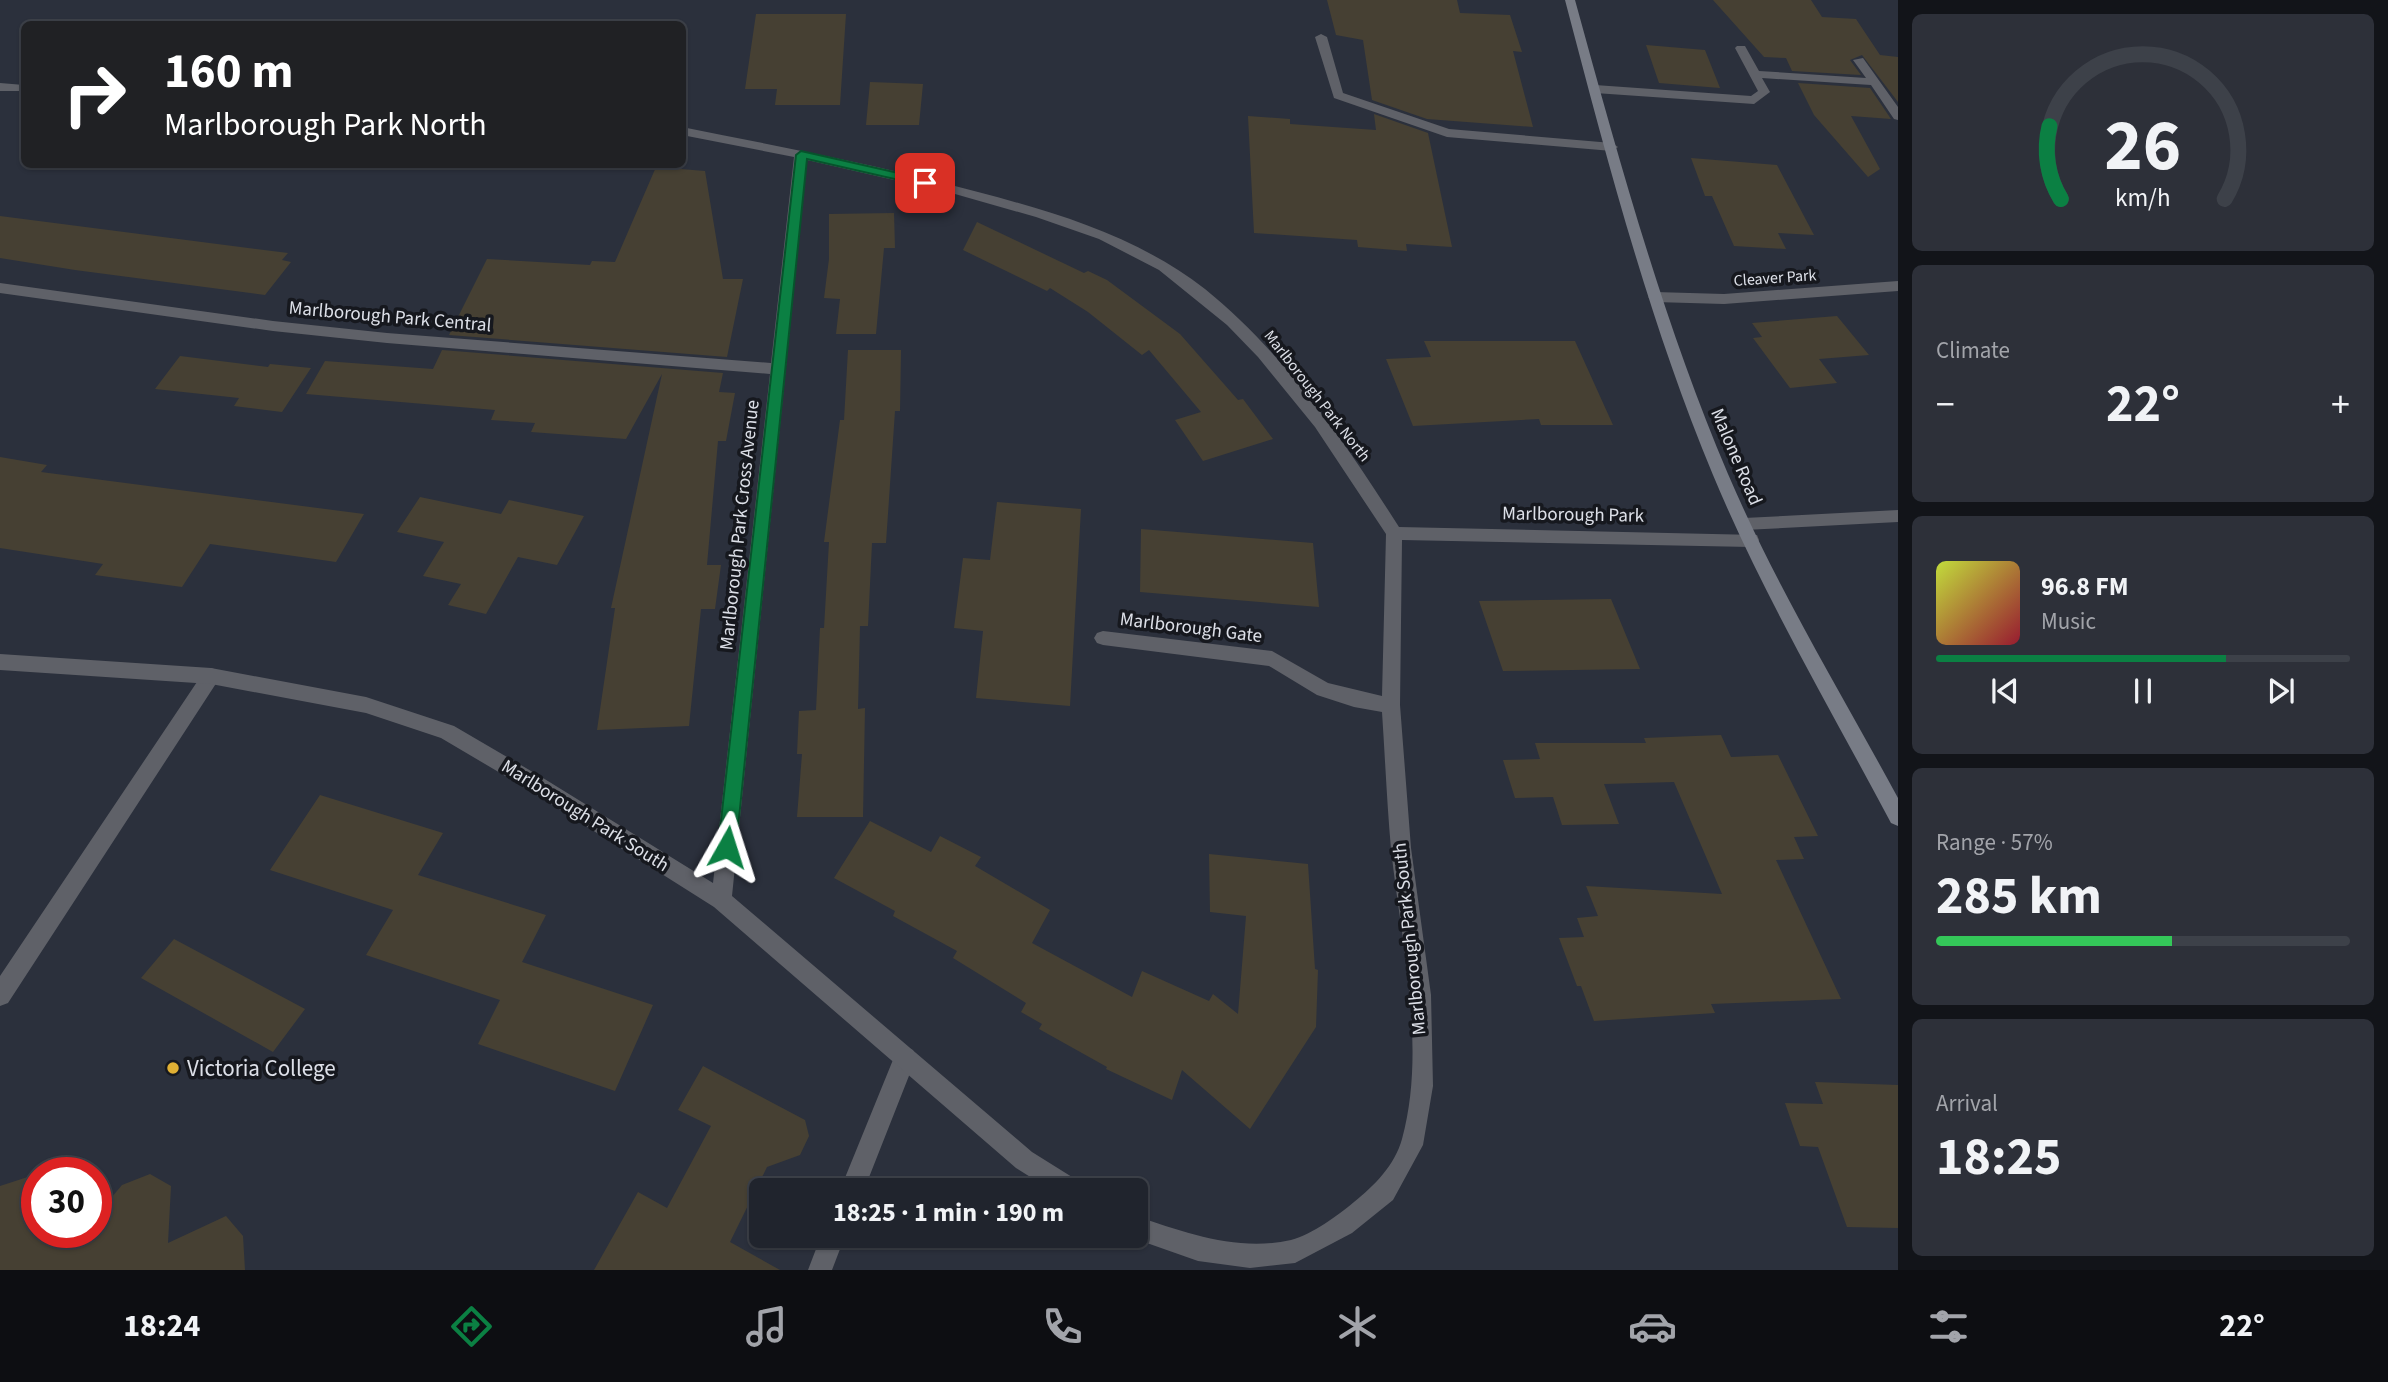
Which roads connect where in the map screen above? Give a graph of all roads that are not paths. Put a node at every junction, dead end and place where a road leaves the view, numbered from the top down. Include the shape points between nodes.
1 (1570, 0) edge
2 (1321, 37) dead end
3 (1741, 48) dead end
4 (1859, 60) dead end
5 (1756, 74) junction
6 (1875, 82) junction
7 (0, 87) edge
8 (21, 88) edge
9 (1595, 89) junction
10 (1898, 116) edge
11 (686, 132) edge
12 (1612, 147) junction
13 (801, 155) junction
14 (1898, 286) edge
15 (0, 288) edge
16 (1655, 297) junction
17 (778, 369) junction
18 (1898, 516) edge
19 (1747, 532) junction
20 (1394, 533) junction
21 (1103, 638) dead end
22 (0, 662) edge
23 (211, 676) junction
24 (1391, 705) junction
25 (1898, 817) edge
26 (721, 900) junction
27 (0, 995) edge
28 (905, 1058) junction
29 (857, 1178) edge
30 (1053, 1178) edge
31 (1148, 1232) edge
32 (829, 1248) edge
33 (820, 1270) edge

1 - 9 main road, Malone Road
2 - 12 street via 1338,95 1447,133
3 - 5 street
4 - 6 street
5 - 6 street
5 - 9 street via 1764,92 1754,100
6 - 10 street
7 - 8 street
9 - 12 main road, Malone Road
11 - 13 street, Marlborough Park North
12 - 16 main road, Malone Road
13 - 17 street, Marlborough Park Cross Avenue
13 - 20 street, Marlborough Park North via 950,188 1063,220 1164,267 1255,342 1309,409
14 - 16 street, Cleaver Park via 1724,299
15 - 17 street, Marlborough Park Central via 273,326
16 - 19 main road, Malone Road
17 - 26 street, Marlborough Park Cross Avenue
18 - 19 street, Marlborough Park
19 - 20 street, Marlborough Park
19 - 25 main road, Malone Road
20 - 24 street, Marlborough Park South
21 - 24 street, Marlborough Gate via 1272,659 1323,689
22 - 23 street, Marlborough Park South
23 - 26 street, Marlborough Park South via 366,705 447,732
23 - 27 street
24 - 31 street, Marlborough Park South via 1401,848 1420,995 1422,1086 1412,1145 1385,1192 1344,1225 1295,1251 1251,1256 1198,1249
26 - 28 street, Marlborough Park South
28 - 29 street
28 - 30 street, Marlborough Park South via 1024,1160
32 - 33 street

